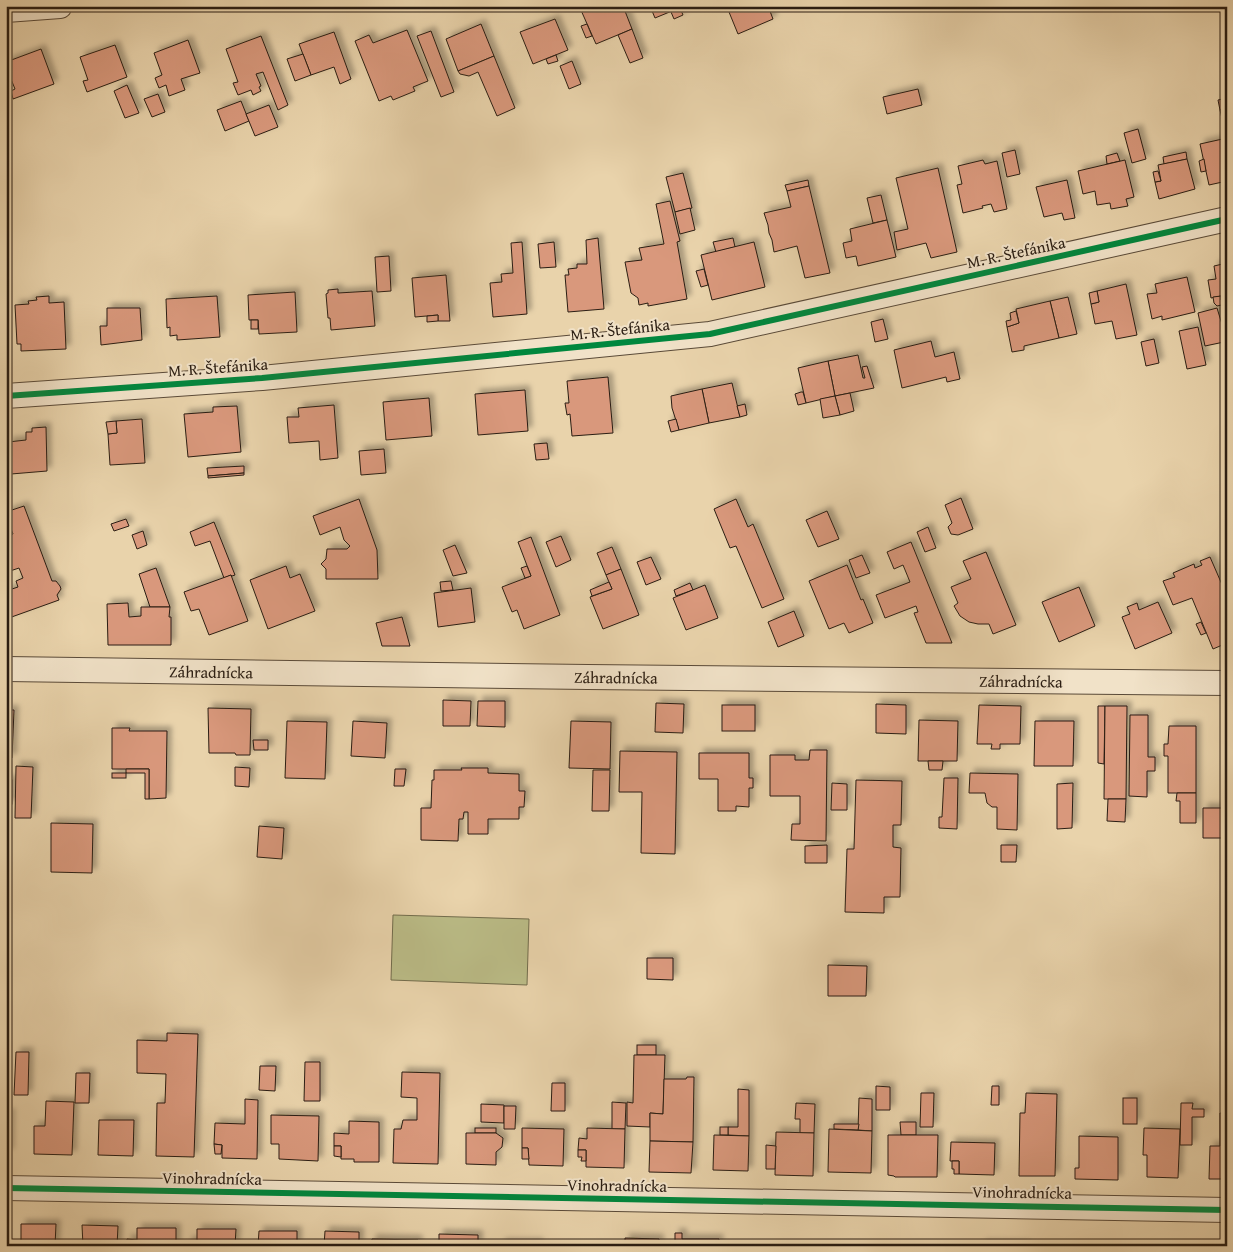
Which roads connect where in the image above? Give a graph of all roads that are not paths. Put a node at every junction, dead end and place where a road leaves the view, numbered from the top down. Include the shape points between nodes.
1 (60, 6) edge
2 (6, 10) edge
3 (1227, 219) edge
4 (6, 396) edge
5 (6, 669) edge
6 (1227, 683) edge
7 (6, 1188) edge
8 (1227, 1210) edge

1 - 2 street
3 - 4 street, M. R. Štefánika via 710,334 262,378
5 - 6 street, Záhradnícka
7 - 8 street, Vinohradnícka

